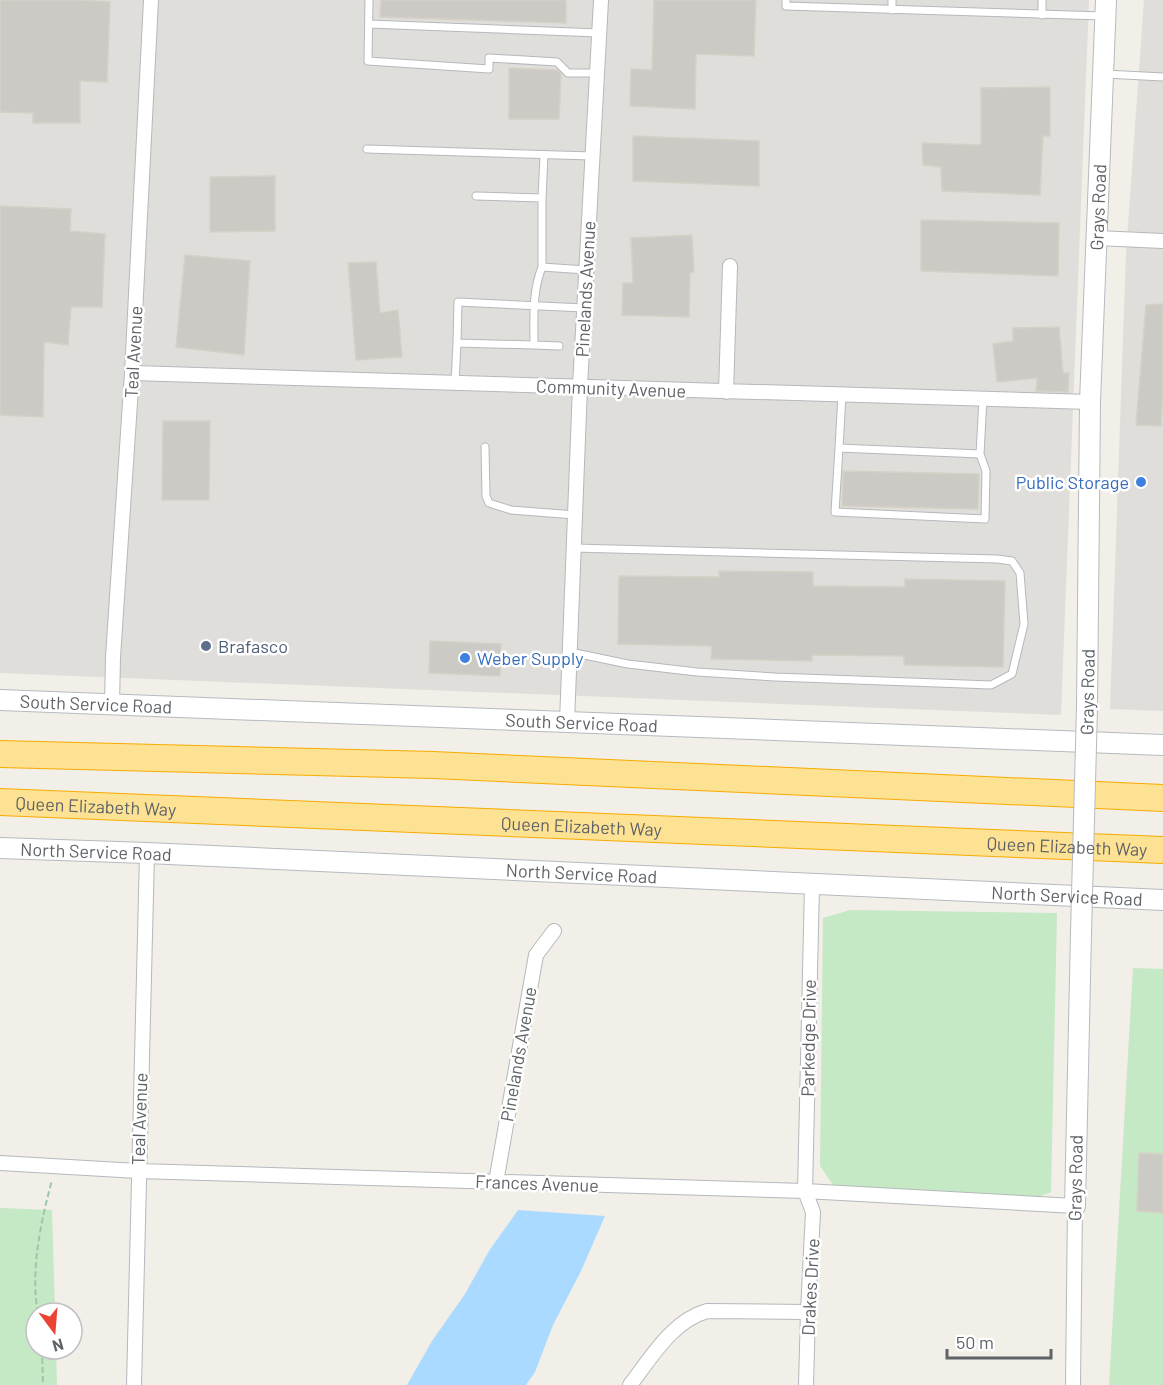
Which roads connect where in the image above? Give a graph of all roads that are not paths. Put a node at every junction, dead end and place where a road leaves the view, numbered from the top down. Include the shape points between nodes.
1 (151, 0) edge
2 (369, 0) edge
3 (601, 0) edge
4 (786, 0) edge
5 (892, 0) edge
6 (1042, 0) edge
7 (1106, 8) edge
8 (892, 10) junction
9 (1042, 15) junction
10 (369, 24) junction
11 (599, 33) junction
12 (597, 73) junction
13 (1103, 74) junction
14 (1163, 77) edge
15 (367, 149) dead end
16 (544, 155) junction
17 (592, 156) junction
18 (476, 196) dead end
19 (542, 198) junction
20 (1097, 238) junction
21 (1163, 241) edge
22 (730, 266) dead end
23 (542, 267) junction
24 (586, 270) junction
25 (534, 305) junction
26 (584, 308) junction
27 (458, 343) junction
28 (534, 345) junction
29 (559, 346) dead end
30 (132, 373) junction
31 (455, 383) junction
32 (580, 386) junction
33 (726, 392) junction
34 (842, 395) junction
35 (983, 399) junction
36 (1090, 402) junction
37 (485, 447) dead end
38 (839, 448) junction
39 (980, 454) junction
40 (575, 515) junction
41 (574, 548) junction
42 (570, 652) junction
43 (0, 700) edge
44 (112, 704) junction
45 (567, 722) junction
46 (1163, 745) edge
47 (0, 754) edge
48 (1163, 798) edge
49 (0, 802) edge
50 (0, 848) edge
51 (1163, 850) edge
52 (147, 853) junction
53 (812, 885) junction
54 (1163, 900) edge
55 (554, 931) dead end
56 (0, 1163) edge
57 (138, 1171) junction
58 (496, 1182) junction
59 (805, 1191) junction
60 (1075, 1206) junction
61 (807, 1312) junction
62 (134, 1385) edge
63 (630, 1385) edge
64 (806, 1385) edge
65 (1073, 1385) edge

1 - 30 street, Teal Avenue
2 - 10 lane
3 - 11 street, Pinelands Avenue
4 - 8 lane via 786,6
5 - 8 lane
6 - 9 lane
7 - 9 lane
7 - 13 street, Grays Road
8 - 9 lane
10 - 11 lane
10 - 12 lane via 368,62 489,69 489,58 557,62 568,73
11 - 12 street, Pinelands Avenue
12 - 17 street, Pinelands Avenue
13 - 14 lane
13 - 20 street, Grays Road
15 - 16 lane
16 - 17 lane
16 - 19 lane
17 - 24 street, Pinelands Avenue
18 - 19 lane
19 - 23 lane
20 - 21 street
20 - 36 street, Grays Road
22 - 33 street
23 - 24 lane
23 - 25 lane via 535,284
24 - 26 street, Pinelands Avenue
25 - 26 lane
25 - 27 lane via 458,303
25 - 28 lane
26 - 32 street, Pinelands Avenue
27 - 28 lane
27 - 31 lane
28 - 29 lane
30 - 31 street, Community Avenue
30 - 44 street, Teal Avenue
31 - 32 street, Community Avenue
32 - 33 street, Community Avenue
32 - 40 street, Pinelands Avenue
33 - 34 street, Community Avenue
34 - 35 street, Community Avenue
34 - 38 lane
35 - 36 street, Community Avenue
35 - 39 lane
36 - 60 street, Grays Road, bridge
37 - 40 lane via 489,503 511,510
38 - 39 lane
38 - 39 lane via 835,512 985,519 986,471
40 - 41 street, Pinelands Avenue
41 - 42 street, Pinelands Avenue
41 - 42 lane via 1012,561 1020,573 1024,624 1012,674 991,685 697,672
42 - 45 street, Pinelands Avenue
43 - 44 street, South Service Road
44 - 45 street, South Service Road
45 - 46 street, South Service Road
47 - 48 highway via 446,766
49 - 51 highway, Queen Elizabeth Way
50 - 52 street, North Service Road
52 - 53 street, North Service Road
52 - 57 street, Teal Avenue
53 - 54 street, North Service Road
53 - 59 street, Parkedge Drive
55 - 58 street, Pinelands Avenue via 536,955
56 - 57 street, Frances Avenue
57 - 58 street, Frances Avenue
57 - 62 street, Teal Avenue
58 - 59 street, Frances Avenue
59 - 60 street, Frances Avenue
59 - 61 street, Drakes Drive via 813,1212
60 - 65 street, Grays Road
61 - 63 street via 694,1314 680,1324
61 - 64 street, Drakes Drive

